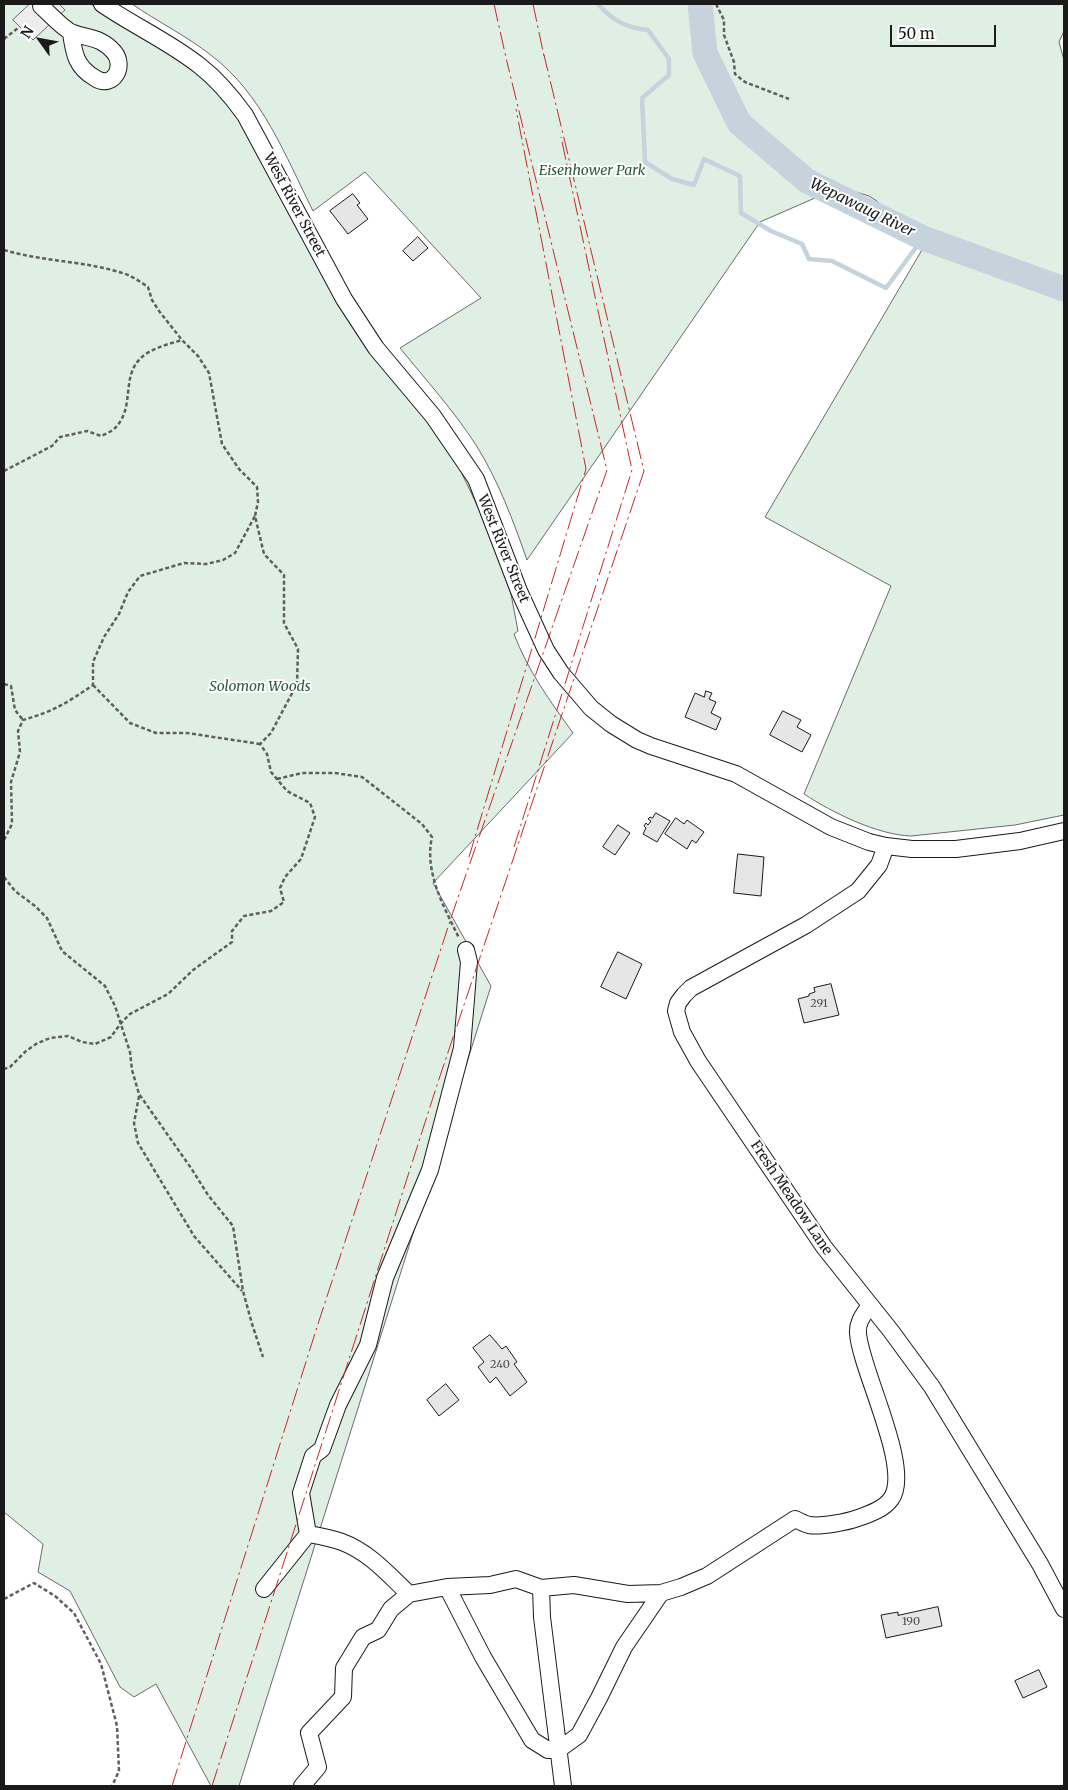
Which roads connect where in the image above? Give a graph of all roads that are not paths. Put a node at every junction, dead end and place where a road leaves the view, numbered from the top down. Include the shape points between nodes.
1 (102, 4) edge
2 (41, 6) dead end
3 (71, 33) dead end
4 (1064, 831) edge
5 (886, 846) junction
6 (466, 950) road end
7 (870, 1305) junction
8 (308, 1534) junction
9 (447, 1587) junction
10 (541, 1588) junction
11 (264, 1589) dead end
12 (661, 1592) junction
13 (409, 1594) junction
14 (1064, 1609) edge
15 (558, 1750) junction
16 (302, 1786) edge
17 (563, 1786) edge

1 - 5 street, West River Street via 202,68 232,97 245,115 344,299 376,348 433,416 476,479 534,624 561,673 591,708 638,740 736,774 831,827
2 - 3 street
4 - 5 street, West River Street via 1020,841 956,848
5 - 7 street, Fresh Meadow Lane via 879,865 858,891 812,921 691,988 678,1003 676,1012 682,1032 698,1061 824,1247
6 - 8 street via 469,962 462,1048 430,1170 385,1278 368,1346 338,1405 322,1450 313,1456 301,1493
7 - 12 street via 860,1319 858,1332 894,1461 897,1483 892,1499 877,1511 857,1519 816,1525 795,1519 707,1576
7 - 14 street, Fresh Meadow Lane via 932,1387
8 - 11 street
8 - 13 street via 343,1542 364,1553
9 - 10 street via 490,1585 516,1579
9 - 13 street
9 - 15 street via 483,1657 532,1740 548,1750
10 - 12 street via 574,1585 628,1594
10 - 15 street
12 - 15 street via 624,1647 578,1735
13 - 16 street via 391,1609 378,1630 364,1637 344,1668 343,1697 309,1732 318,1767
15 - 17 street

